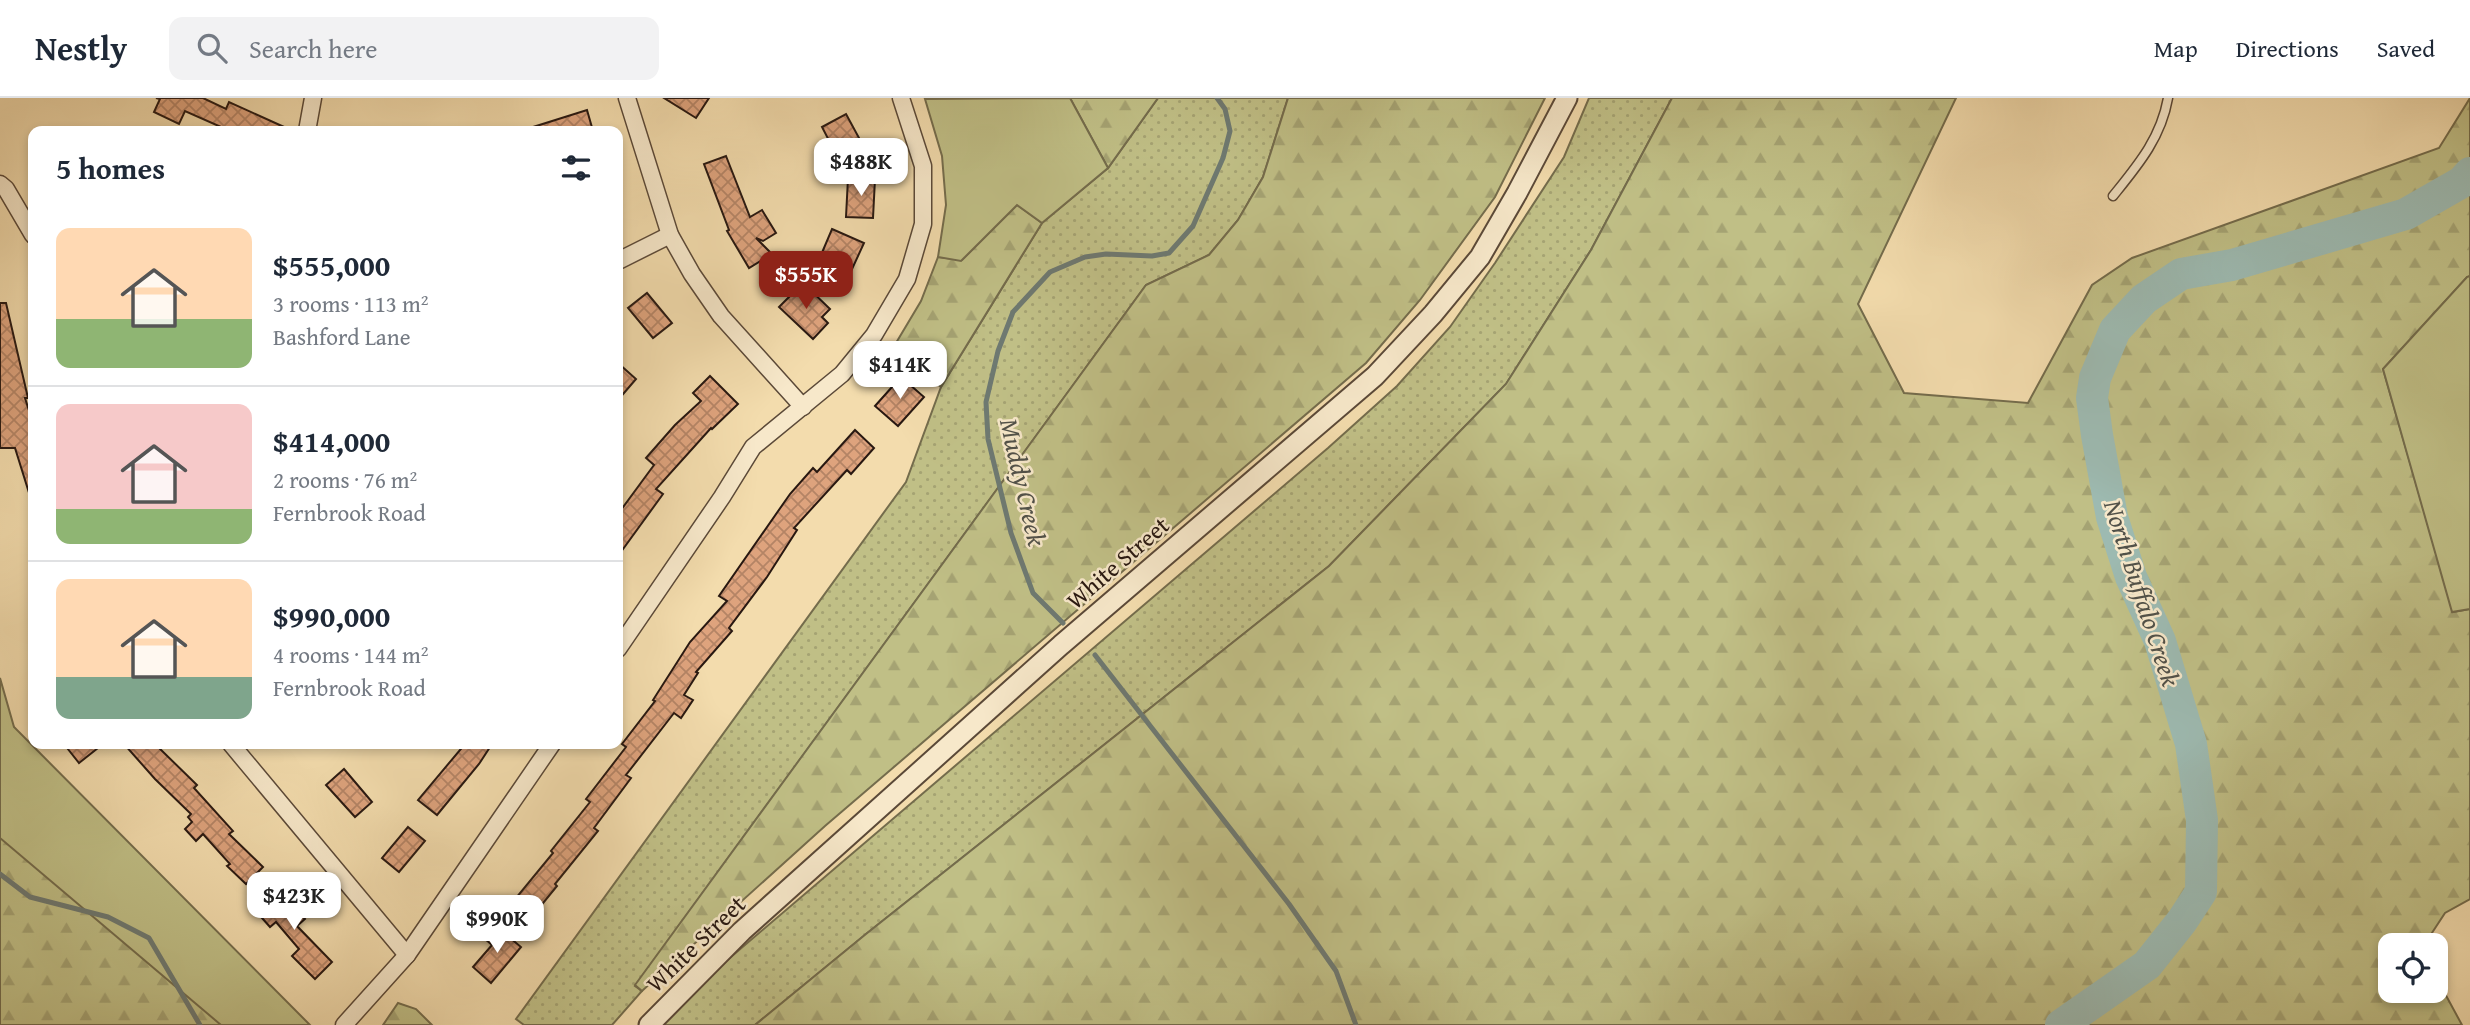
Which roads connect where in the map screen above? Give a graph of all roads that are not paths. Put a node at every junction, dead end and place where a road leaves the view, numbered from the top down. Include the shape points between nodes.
1 (313, 98) edge
2 (627, 98) edge
3 (901, 98) edge
4 (1567, 98) edge
5 (2168, 98) edge
6 (308, 126) edge
7 (0, 184) edge
8 (2113, 196) dead end
9 (28, 226) edge
10 (670, 235) junction
11 (623, 258) edge
12 (803, 407) junction
13 (623, 642) edge
14 (235, 749) edge
15 (549, 749) edge
16 (407, 955) junction
17 (344, 1025) edge
18 (649, 1025) edge

1 - 6 street
2 - 10 street
3 - 12 street via 923,166 923,224 907,279 874,335 842,374
4 - 18 street, White Street via 1480,257 1375,376 1061,645 742,931
5 - 8 lane via 2158,135
7 - 9 street
10 - 11 street
10 - 12 street via 721,316
12 - 13 street via 753,447
14 - 16 street
15 - 16 street
16 - 17 street

